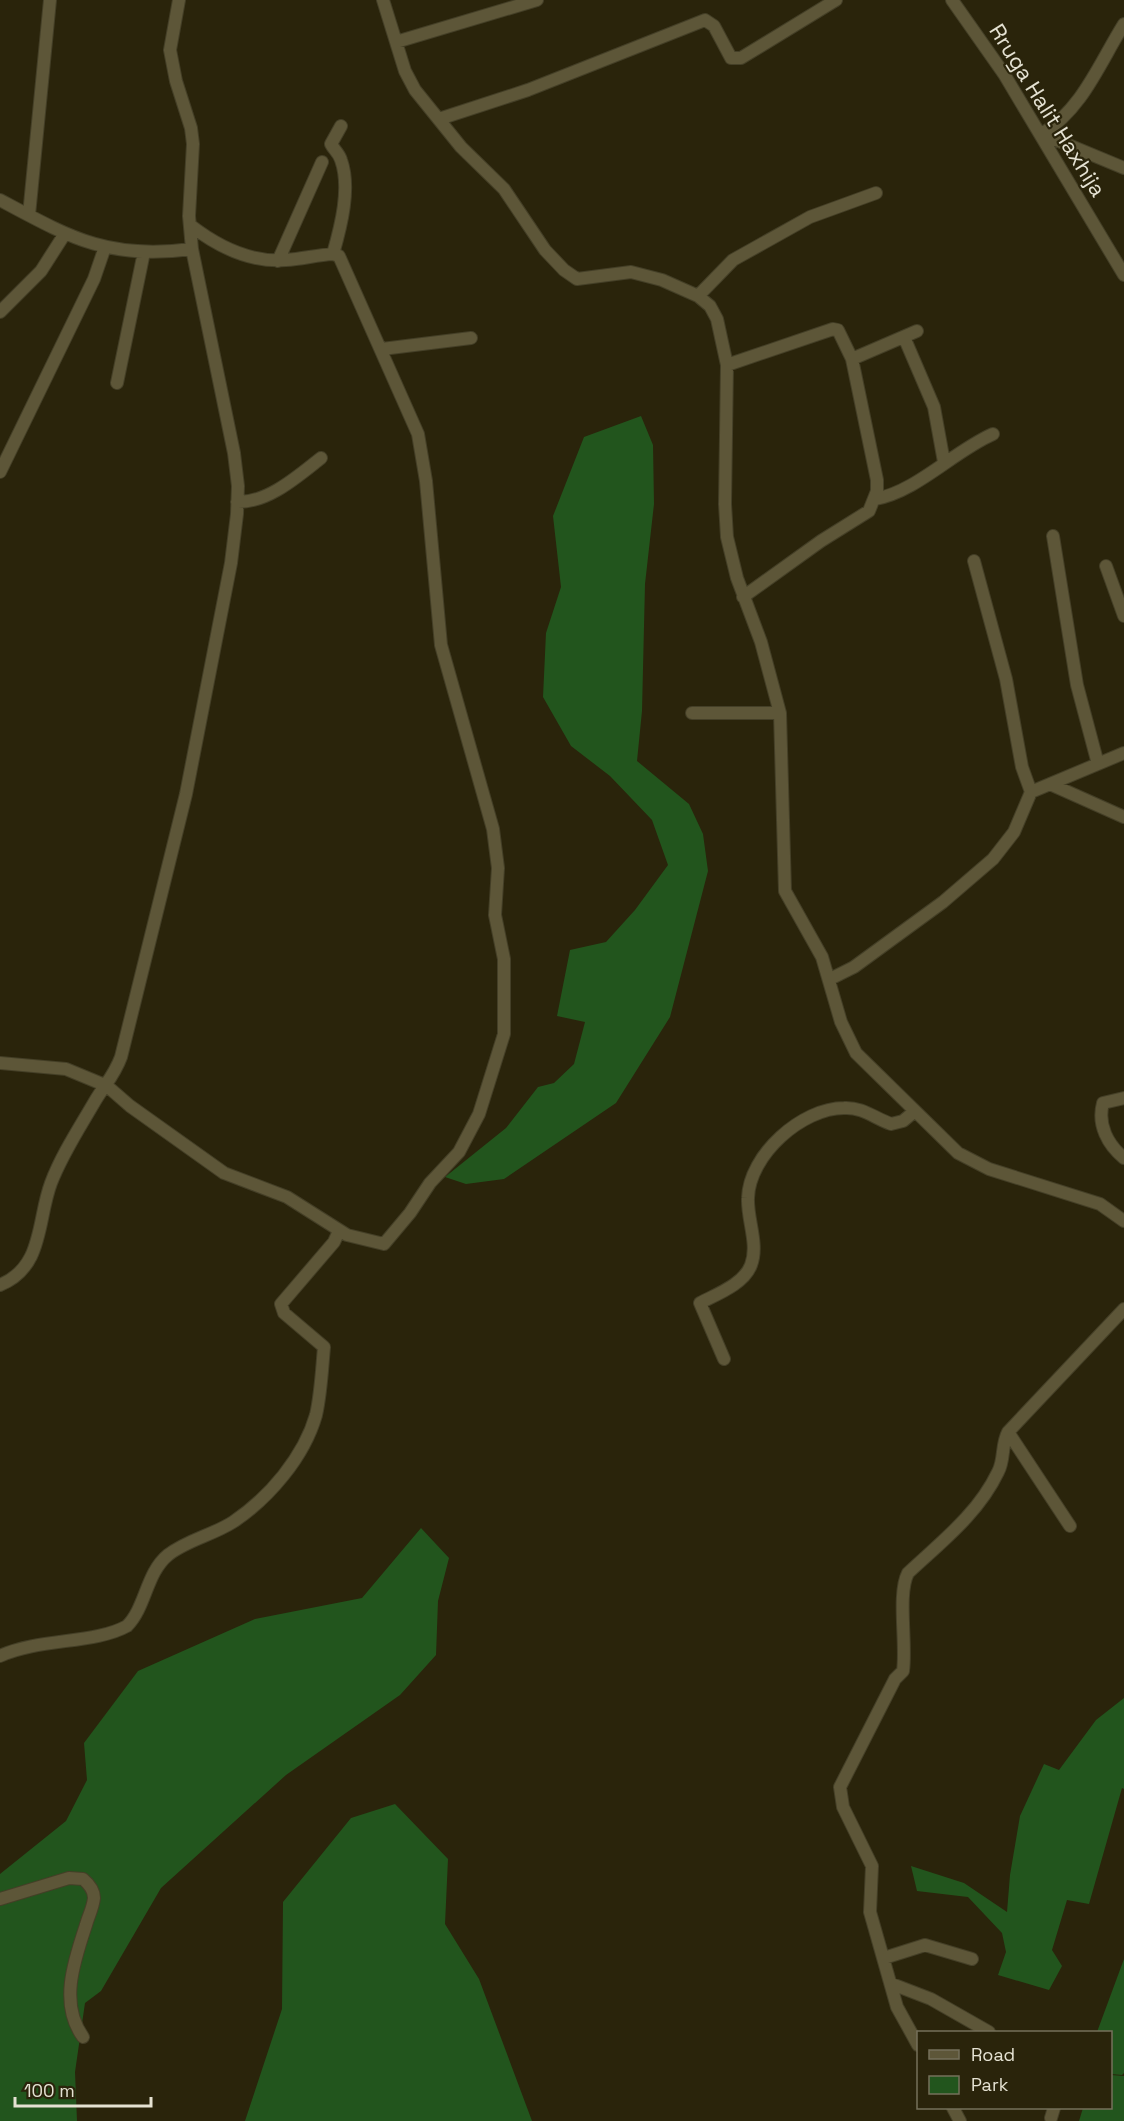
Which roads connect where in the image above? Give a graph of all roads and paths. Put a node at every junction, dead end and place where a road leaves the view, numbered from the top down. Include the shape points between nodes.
1 (51, 0) edge
2 (180, 0) edge
3 (383, 0) edge
4 (537, 0) edge
5 (836, 0) edge
6 (951, 0) edge
7 (1124, 24) edge
8 (396, 42) junction
9 (439, 119) junction
10 (341, 126) dead end
11 (1042, 134) junction
12 (322, 162) dead end
13 (1124, 168) edge
14 (876, 193) dead end
15 (0, 200) edge
16 (29, 215) junction
17 (190, 225) junction
18 (64, 235) junction
19 (105, 247) junction
20 (192, 249) junction
21 (144, 252) junction
22 (333, 254) junction
23 (278, 261) junction
24 (1124, 275) edge
25 (698, 296) junction
26 (0, 312) edge
27 (917, 331) dead end
28 (904, 337) junction
29 (471, 338) dead end
30 (382, 349) junction
31 (852, 359) junction
32 (728, 365) junction
33 (117, 383) dead end
34 (993, 434) dead end
35 (321, 458) dead end
36 (944, 462) junction
37 (0, 472) edge
38 (875, 499) junction
39 (237, 502) junction
40 (1053, 536) dead end
41 (974, 561) dead end
42 (1106, 566) dead end
43 (743, 597) junction
44 (1124, 616) edge
45 (692, 713) dead end
46 (780, 713) junction
47 (1122, 758) edge
48 (1098, 764) junction
49 (1050, 784) junction
50 (1031, 792) junction
51 (1124, 817) edge
52 (830, 978) junction
53 (0, 1063) edge
54 (107, 1086) junction
55 (1124, 1098) edge
56 (915, 1111) junction
57 (1124, 1158) edge
58 (1124, 1221) edge
59 (339, 1231) junction
60 (0, 1285) edge
61 (1124, 1309) edge
62 (724, 1359) dead end
63 (1008, 1432) junction
64 (1070, 1526) dead end
65 (0, 1656) edge
66 (0, 1899) edge
67 (884, 1958) junction
68 (972, 1959) dead end
69 (892, 1984) junction
70 (988, 2031) edge
71 (83, 2037) dead end
72 (917, 2043) edge

1 - 16 street
2 - 17 street via 170,50 191,128
3 - 8 street
4 - 8 street
5 - 9 street via 741,58 731,58 714,26 705,20 528,90
6 - 11 street, Rruga Halit Haxhija via 990,51
7 - 11 street via 1079,100
8 - 9 street via 409,81
9 - 25 street via 504,189 545,250 570,276 586,279 631,272
10 - 22 street via 331,144 343,167 344,192
11 - 13 street
11 - 24 street, Rruga Halit Haxhija
12 - 23 street
14 - 25 street via 810,217 733,260
15 - 16 street
16 - 18 street
17 - 20 street
17 - 23 street via 234,252
18 - 19 street
18 - 26 street via 42,271
19 - 21 street
19 - 37 street via 94,279
20 - 21 street
20 - 39 street via 234,453
21 - 33 street
22 - 23 street
22 - 30 street via 341,258
25 - 32 street via 717,319
27 - 28 street
28 - 31 street
28 - 36 street via 934,407
29 - 30 street
30 - 59 street via 418,434 441,645 493,829 498,868 495,915 503,945 506,1016 499,1054 478,1114 451,1162 384,1244
31 - 32 street via 841,334 832,329
31 - 38 street via 877,480
32 - 43 street via 725,515
34 - 36 street
35 - 39 street via 279,488 252,501
36 - 38 street via 893,495
38 - 43 street via 869,511
39 - 54 street via 231,563 174,850 121,1057
40 - 48 street via 1077,686
41 - 50 street
42 - 44 street
43 - 46 street via 761,642
45 - 46 street
46 - 52 street via 785,891
47 - 48 street
48 - 49 street
49 - 50 street
49 - 51 street
50 - 52 street via 1014,832 993,859 944,902 854,967
52 - 56 street via 841,1022 856,1053
53 - 54 street via 66,1069
54 - 59 street via 224,1173 286,1197
54 - 60 street via 52,1182 31,1258 17,1275
55 - 57 street via 1103,1103 1101,1111 1108,1142
56 - 58 street via 946,1144 970,1160 1100,1204
56 - 62 street via 903,1121 891,1124 863,1110 827,1111 788,1131 760,1160 748,1198 753,1245 750,1268 729,1288 700,1303
59 - 65 street via 328,1250 281,1304 284,1313 324,1347 315,1417 297,1455 281,1477 233,1522 162,1561 127,1626 30,1645
61 - 63 street
63 - 64 street
63 - 67 street via 1000,1469 981,1500 903,1582 903,1671 895,1679 840,1787 843,1807 872,1866 870,1912
66 - 71 street via 69,1878 83,1879 92,1889 93,1904 70,1989 74,2021
67 - 68 street via 925,1945
67 - 69 street
69 - 70 street
69 - 72 street via 897,2007

